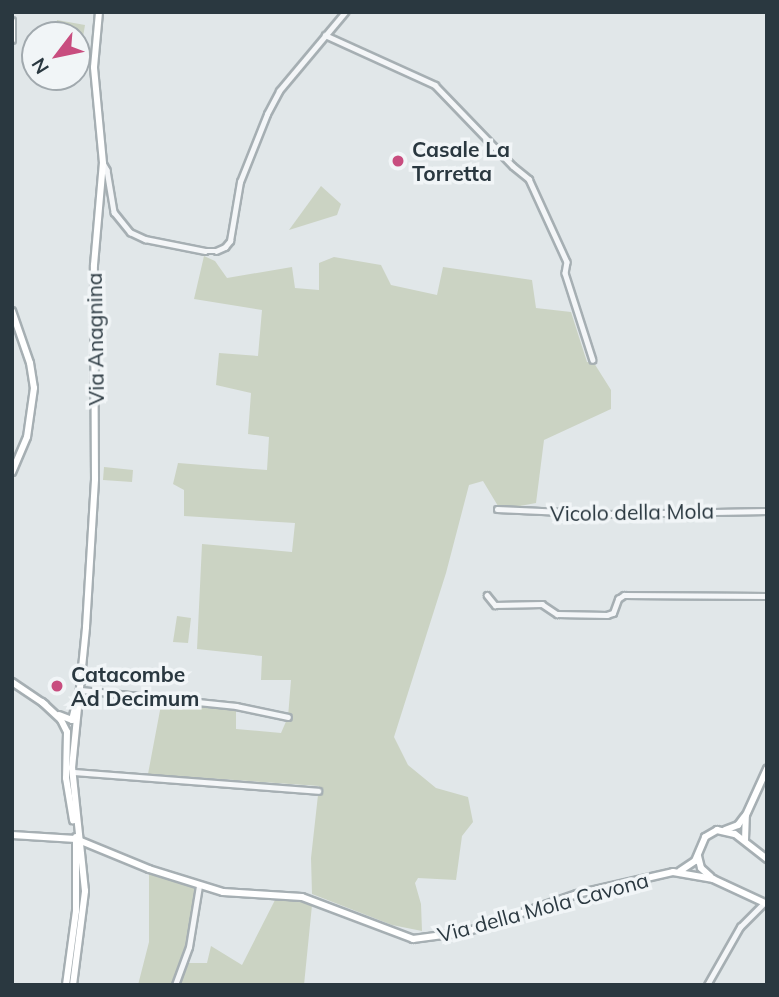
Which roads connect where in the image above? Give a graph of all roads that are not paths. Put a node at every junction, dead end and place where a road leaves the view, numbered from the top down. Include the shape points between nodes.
1 (99, 12) edge
2 (345, 12) edge
3 (12, 21) edge
4 (325, 35) junction
5 (12, 40) edge
6 (103, 163) junction
7 (12, 311) edge
8 (593, 360) dead end
9 (12, 472) edge
10 (497, 509) dead end
11 (767, 511) edge
12 (487, 595) dead end
13 (767, 596) edge
14 (83, 667) junction
15 (12, 682) edge
16 (80, 690) junction
17 (42, 702) junction
18 (288, 717) dead end
19 (767, 769) edge
20 (72, 772) junction
21 (318, 791) dead end
22 (746, 816) junction
23 (725, 830) junction
24 (12, 835) edge
25 (79, 840) junction
26 (746, 841) junction
27 (698, 856) junction
28 (767, 859) edge
29 (678, 872) junction
30 (713, 879) junction
31 (199, 886) junction
32 (766, 902) edge
33 (77, 942) junction
34 (66, 985) edge
35 (73, 985) edge
36 (175, 985) edge
37 (707, 985) edge

1 - 6 main road, Via Anagnina via 94,71
2 - 4 street
3 - 5 main road
4 - 6 street via 279,91 267,114 240,182 230,242 225,247 205,251 130,232 114,212
4 - 8 street via 435,85 529,179 567,262 565,273
6 - 14 main road, Via Anagnina via 94,260 95,479
7 - 9 main road via 34,384 26,441
10 - 11 street, Vicolo della Mola via 608,514
12 - 13 street via 495,605 542,604 557,614 607,615 624,595
14 - 16 main road, Via Anagnina
14 - 17 main road, Via Anagnina via 72,719
15 - 17 main road, Via Anagnina
16 - 18 street via 236,706
16 - 20 main road, Via Anagnina
17 - 25 main road, Via Anagnina via 67,732 66,778
19 - 22 main road
20 - 21 street
20 - 25 main road, Via Anagnina
22 - 23 main road
22 - 26 main road
23 - 26 main road
23 - 27 main road via 710,832
24 - 25 main road, Via della Mola Cavona
25 - 31 main road, Via della Mola Cavona
25 - 33 main road, Via Anagnina via 85,891
26 - 28 main road
27 - 29 main road
27 - 30 main road via 701,868
29 - 30 main road, Via della Mola Cavona
29 - 31 main road, Via della Mola Cavona via 577,894 466,932 417,939 393,934 302,897 243,895
30 - 32 main road, Via della Mola Cavona
31 - 36 street via 188,947
32 - 37 street via 740,927
33 - 34 main road, Via Anagnina
33 - 35 main road, Via Anagnina

